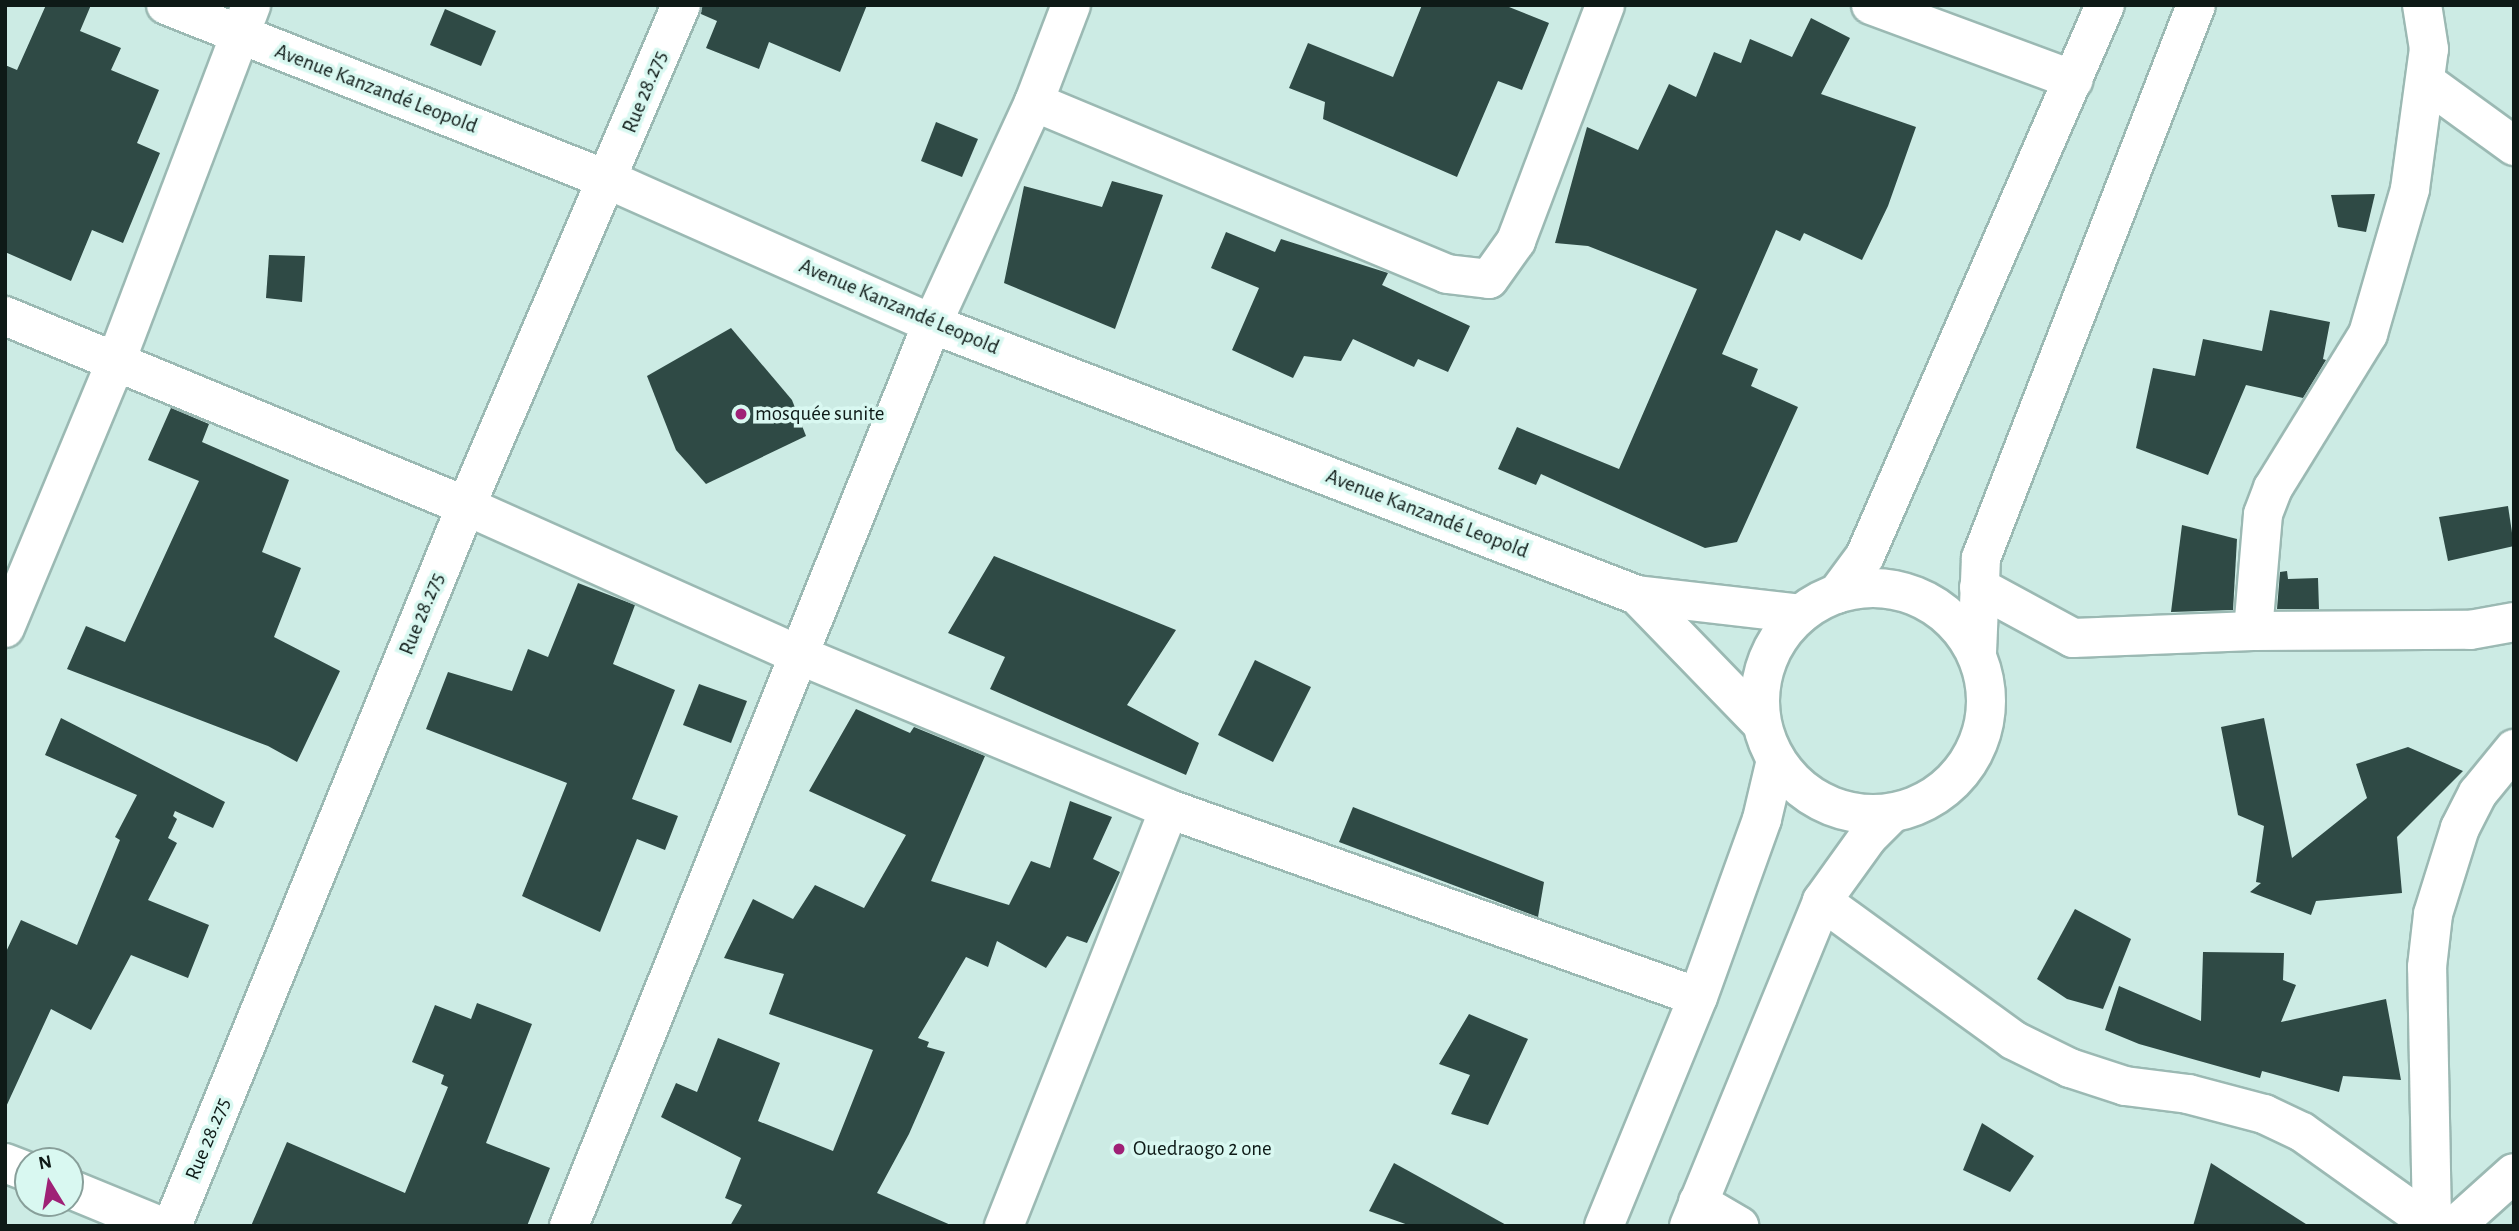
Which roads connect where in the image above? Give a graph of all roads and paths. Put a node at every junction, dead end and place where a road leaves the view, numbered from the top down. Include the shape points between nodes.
1 (166, 5) edge
2 (681, 5) edge
3 (1072, 5) edge
4 (1605, 5) edge
5 (1871, 5) edge
6 (2105, 5) edge
7 (2196, 5) edge
8 (2421, 5) edge
9 (245, 20) edge
10 (2074, 80) junction
11 (2426, 82) junction
12 (1034, 102) junction
13 (2514, 146) edge
14 (609, 180) junction
15 (5, 316) edge
16 (932, 324) junction
17 (116, 361) junction
18 (466, 506) junction
19 (1979, 587) junction
20 (1837, 594) junction
21 (1637, 595) junction
22 (1801, 614) junction
23 (2514, 621) edge
24 (5, 628) edge
25 (2253, 631) junction
26 (1977, 653) junction
27 (799, 655) junction
28 (1761, 723) junction
29 (2514, 749) edge
30 (1776, 760) junction
31 (1169, 809) junction
32 (1892, 813) junction
33 (1822, 901) junction
34 (1698, 997) junction
35 (2514, 1173) edge
36 (84, 1195) edge
37 (1693, 1214) edge
38 (2440, 1225) edge
39 (160, 1226) edge
40 (172, 1226) edge
41 (569, 1226) edge
42 (1004, 1226) edge
43 (1604, 1226) edge
44 (1739, 1226) edge

1 - 9 street, Avenue Kanzandé Leopold
2 - 14 street, Rue 28.275
3 - 12 street
4 - 12 street via 1516,241 1489,279 1447,274
5 - 10 street
6 - 10 street
7 - 19 street via 1981,558
8 - 11 street via 2429,50
9 - 14 street, Avenue Kanzandé Leopold
9 - 17 street
10 - 20 street via 1865,556
11 - 13 street
11 - 25 street via 2410,189 2368,334 2273,488 2263,514
12 - 16 street
14 - 16 street, Avenue Kanzandé Leopold
14 - 18 street, Rue 28.275
15 - 17 street
16 - 21 street, Avenue Kanzandé Leopold
16 - 27 street
17 - 18 street
17 - 24 street
18 - 27 street
18 - 40 street, Rue 28.275
19 - 25 street via 2073,638
19 - 26 street
20 - 22 street
20 - 26 street via 1869,588 1902,592 1932,604 1958,625
21 - 22 street
21 - 28 street
22 - 28 street via 1775,644 1765,670
23 - 25 street via 2470,630
26 - 32 street via 1987,708 1978,746 1948,785 1928,800
27 - 31 street
27 - 41 street
28 - 30 street
29 - 38 street via 2478,793 2460,828 2433,914 2427,967
30 - 32 street via 1797,786 1826,804 1858,814
30 - 34 street via 1762,819
31 - 34 street
31 - 42 street
32 - 33 street via 1868,837
33 - 37 street
33 - 38 street via 2013,1040 2070,1068 2125,1086 2188,1094 2264,1114 2302,1132
34 - 43 street
35 - 38 street
36 - 39 street
37 - 44 street

